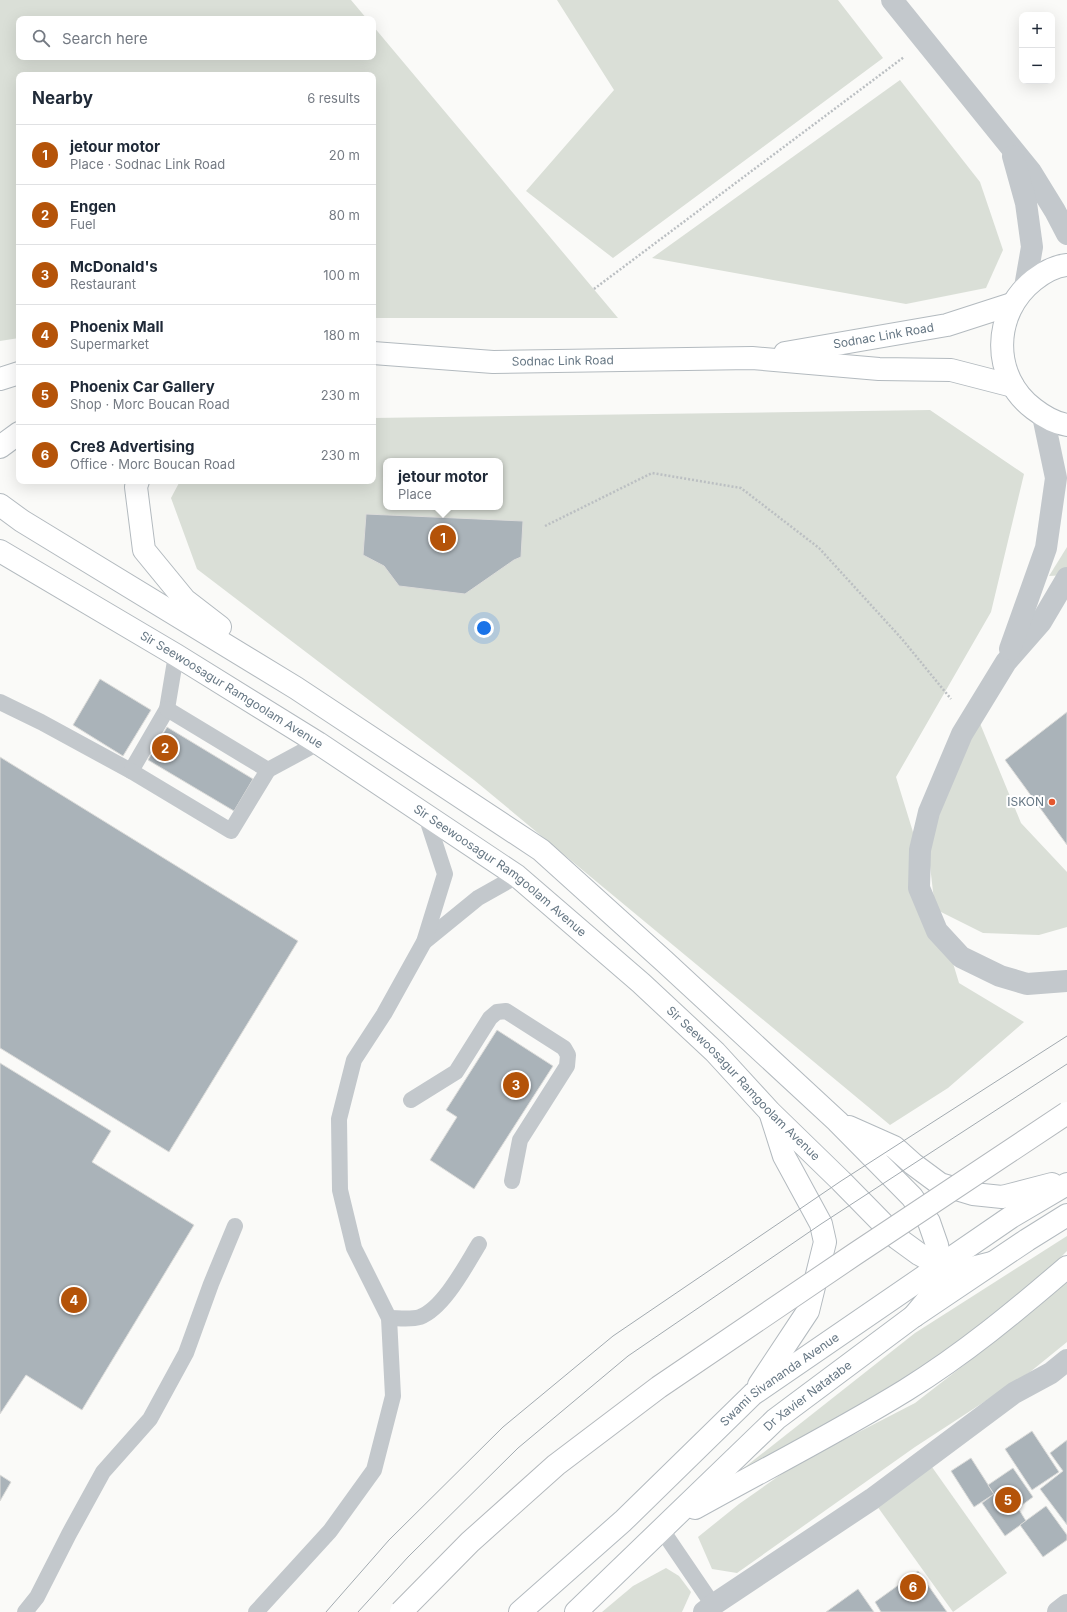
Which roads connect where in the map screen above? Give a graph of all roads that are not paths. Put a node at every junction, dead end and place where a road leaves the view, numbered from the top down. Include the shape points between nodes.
1 (892, 0) edge
2 (1010, 146) junction
3 (1067, 234) edge
4 (1067, 265) edge
5 (1018, 295) junction
6 (377, 354) edge
7 (752, 358) junction
8 (16, 374) edge
9 (0, 379) edge
10 (1013, 386) junction
11 (1043, 416) junction
12 (1067, 425) edge
13 (16, 435) edge
14 (0, 447) edge
15 (137, 484) edge
16 (0, 505) edge
17 (0, 551) edge
18 (1067, 578) edge
19 (176, 655) junction
20 (1006, 662) junction
21 (296, 688) junction
22 (0, 702) edge
23 (167, 709) junction
24 (318, 743) junction
25 (268, 770) junction
26 (131, 771) junction
27 (426, 816) junction
28 (517, 876) junction
29 (424, 942) junction
30 (1067, 981) edge
31 (411, 1100) dead end
32 (770, 1112) junction
33 (1067, 1112) edge
34 (837, 1121) junction
35 (1067, 1180) edge
36 (512, 1181) dead end
37 (1067, 1184) edge
38 (1067, 1215) edge
39 (235, 1226) dead end
40 (479, 1244) dead end
41 (992, 1263) junction
42 (941, 1266) junction
43 (1067, 1267) edge
44 (914, 1316) junction
45 (389, 1318) junction
46 (1067, 1360) edge
47 (753, 1394) junction
48 (668, 1525) junction
49 (1067, 1605) edge
50 (709, 1608) edge
51 (25, 1612) edge
52 (256, 1612) edge
53 (402, 1612) edge
54 (520, 1612) edge
55 (576, 1612) edge
56 (1058, 1612) edge

1 - 2 street
2 - 3 street via 1031,172
2 - 5 street via 1026,203 1032,247
4 - 5 main road via 1042,274
5 - 7 main road, Sodnac Link Road via 947,325
5 - 10 main road via 1004,324 1001,345 1005,366
6 - 7 main road, Sodnac Link Road via 492,362
7 - 10 main road, Sodnac Link Road via 879,369 951,370
8 - 9 main road
10 - 11 main road via 1026,403
11 - 12 main road
11 - 20 street via 1056,478 1046,548
13 - 14 main road
15 - 21 main road via 144,550 185,600
16 - 21 main road via 22,521
17 - 19 main road, Sir Seewoosagur Ramgoolam Avenue
18 - 20 street via 1041,622
19 - 23 lane
19 - 24 main road, Sir Seewoosagur Ramgoolam Avenue
20 - 30 street via 962,734 929,812 920,850 919,888 937,932 961,957 1000,976 1026,984
21 - 34 main road via 541,850
22 - 26 lane
23 - 25 lane
23 - 26 lane
24 - 25 lane
24 - 27 main road, Sir Seewoosagur Ramgoolam Avenue
25 - 26 lane via 231,831
27 - 28 main road, Sir Seewoosagur Ramgoolam Avenue
27 - 29 lane via 445,874
28 - 29 lane via 478,898
28 - 32 main road, Sir Seewoosagur Ramgoolam Avenue via 647,988 715,1052
29 - 45 lane via 384,1014 354,1060 339,1119 340,1190 354,1248
31 - 36 lane via 456,1072 490,1018 497,1012 506,1012 564,1048 568,1055 567,1066 520,1140
32 - 42 main road, Sir Seewoosagur Ramgoolam Avenue via 897,1238
32 - 47 main road via 784,1156 821,1224 825,1242 808,1311
33 - 53 main road, bridge via 659,1387 556,1465 470,1542
34 - 35 main road via 894,1147 940,1184 973,1194 1002,1196
34 - 42 main road via 912,1197 928,1222 937,1245
37 - 42 main road, Swami Sivananda Avenue via 1011,1217
38 - 41 main road, Dr Xavier Natatabe
39 - 51 lane via 186,1352 150,1419 103,1472 37,1597
40 - 45 lane via 446,1296 434,1309 419,1317
41 - 42 main road, Sir Seewoosagur Ramgoolam Avenue via 957,1270
41 - 44 main road, Dr Xavier Natatabe
42 - 44 main road via 929,1298
42 - 47 main road, Swami Sivananda Avenue
43 - 48 main road via 974,1344 906,1390
44 - 48 main road, Dr Xavier Natatabe via 776,1419
45 - 52 lane via 393,1396 374,1470 330,1531
46 - 50 street via 1051,1374 1014,1393 872,1499
47 - 54 main road, Swami Sivananda Avenue via 623,1521
48 - 50 lane
48 - 55 main road, Dr Xavier Natatabe
49 - 56 street

